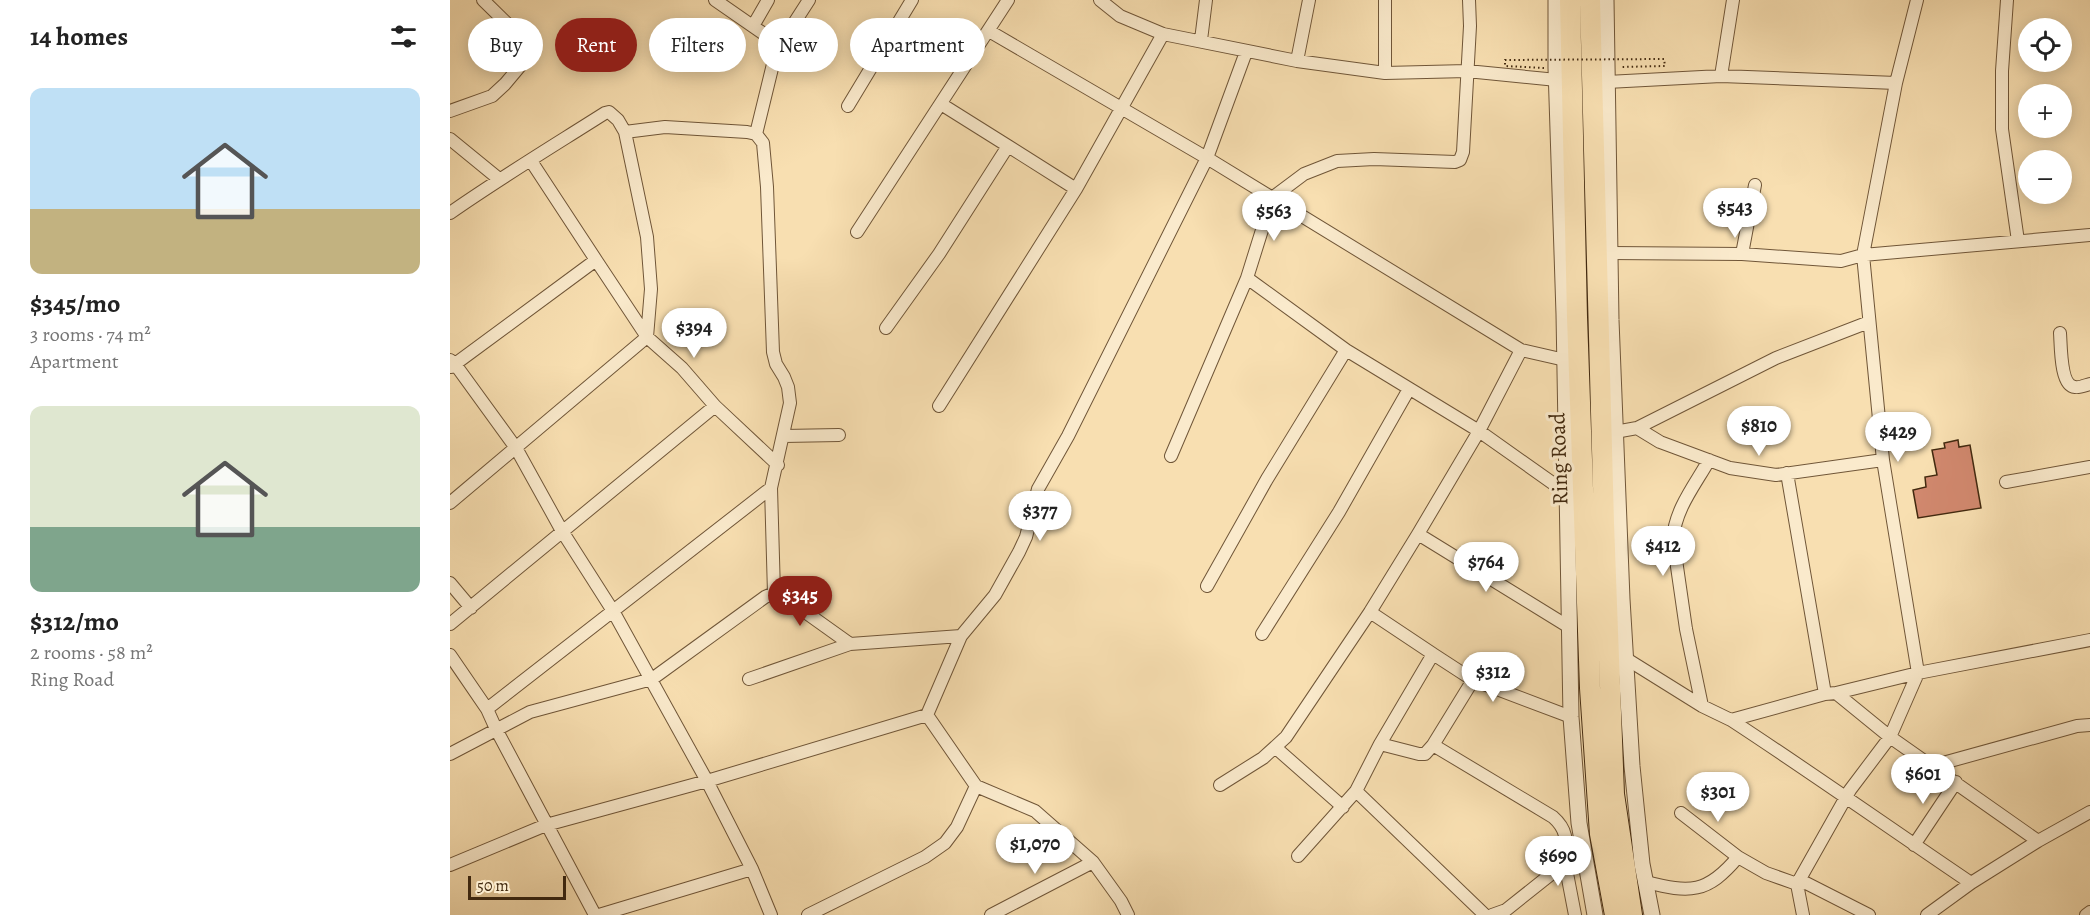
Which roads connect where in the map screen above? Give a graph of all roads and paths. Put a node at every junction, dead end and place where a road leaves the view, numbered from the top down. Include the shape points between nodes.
1 (483, 0) edge
2 (715, 0) edge
3 (768, 0) edge
4 (809, 0) edge
5 (912, 0) edge
6 (1008, 0) edge
7 (1100, 0) edge
8 (1206, 0) edge
9 (1309, 0) edge
10 (1385, 0) edge
11 (1469, 0) edge
12 (1556, 0) edge
13 (1570, 0) edge
14 (1590, 0) edge
15 (1606, 0) edge
16 (1733, 0) edge
17 (1917, 0) edge
18 (2007, 0) edge
19 (797, 18) edge
20 (753, 26) junction
21 (758, 30) edge
22 (989, 31) junction
23 (1163, 34) junction
24 (1201, 40) junction
25 (1246, 52) junction
26 (1297, 61) junction
27 (1544, 68) dead end
28 (1621, 68) dead end
29 (1467, 71) junction
30 (771, 72) edge
31 (1385, 73) junction
32 (1721, 76) junction
33 (1557, 80) junction
34 (1607, 82) junction
35 (1896, 83) junction
36 (942, 104) junction
37 (848, 106) dead end
38 (1121, 109) junction
39 (450, 111) edge
40 (625, 132) junction
41 (756, 134) junction
42 (450, 139) edge
43 (1008, 146) junction
44 (1207, 158) junction
45 (531, 161) junction
46 (498, 179) junction
47 (1755, 185) dead end
48 (1076, 189) junction
49 (1272, 198) junction
50 (450, 213) edge
51 (857, 232) dead end
52 (2090, 235) edge
53 (2018, 241) junction
54 (1610, 253) junction
55 (1742, 254) junction
56 (1863, 255) junction
57 (596, 260) junction
58 (1248, 278) junction
59 (1869, 322) junction
60 (886, 328) dead end
61 (2060, 333) dead end
62 (647, 337) junction
63 (1346, 350) junction
64 (1521, 350) junction
65 (1565, 360) junction
66 (452, 364) edge
67 (2090, 384) edge
68 (1409, 389) junction
69 (715, 406) junction
70 (939, 406) dead end
71 (1637, 428) junction
72 (1479, 431) junction
73 (1615, 432) junction
74 (839, 435) dead end
75 (784, 436) junction
76 (516, 448) junction
77 (1171, 456) dead end
78 (1709, 460) junction
79 (1882, 460) junction
80 (778, 465) junction
81 (2090, 467) edge
82 (1787, 473) junction
83 (2006, 482) dead end
84 (771, 488) junction
85 (1568, 494) junction
86 (450, 503) edge
87 (562, 531) junction
88 (1418, 534) junction
89 (450, 583) edge
90 (1207, 586) dead end
91 (774, 593) junction
92 (471, 608) junction
93 (613, 611) junction
94 (1370, 612) junction
95 (450, 624) edge
96 (1569, 627) junction
97 (1263, 634) dead end
98 (961, 636) junction
99 (2090, 640) edge
100 (850, 644) junction
101 (1433, 654) junction
102 (450, 655) edge
103 (1625, 658) junction
104 (1918, 673) junction
105 (652, 679) junction
106 (749, 679) dead end
107 (1473, 680) junction
108 (1830, 693) junction
109 (1702, 706) junction
110 (487, 709) junction
111 (927, 715) junction
112 (1571, 717) junction
113 (1731, 720) junction
114 (2090, 725) edge
115 (496, 729) junction
116 (1890, 737) junction
117 (1380, 744) junction
118 (1433, 745) junction
119 (1276, 748) junction
120 (450, 754) edge
121 (1932, 766) junction
122 (707, 782) junction
123 (1956, 782) junction
124 (1220, 785) dead end
125 (976, 786) junction
126 (1356, 791) junction
127 (1845, 798) junction
128 (1343, 807) junction
129 (2090, 812) edge
130 (1681, 813) dead end
131 (546, 825) junction
132 (2038, 841) junction
133 (1914, 845) junction
134 (1298, 856) dead end
135 (1738, 857) junction
136 (1094, 862) junction
137 (1565, 863) junction
138 (450, 865) edge
139 (752, 869) junction
140 (1646, 882) junction
141 (1971, 883) junction
142 (1797, 884) junction
143 (2090, 912) edge
144 (597, 915) edge
145 (771, 915) edge
146 (808, 915) edge
147 (991, 915) edge
148 (1128, 915) edge
149 (1485, 915) edge
150 (1492, 915) edge
151 (1575, 915) edge
152 (1595, 915) edge
153 (1615, 915) edge
154 (1632, 915) edge
155 (1652, 915) edge
156 (1803, 915) edge
157 (1869, 915) edge
158 (1927, 915) edge
159 (2086, 915) edge

1 - 39 street via 530,46 531,53 492,96
2 - 20 street
3 - 20 street
4 - 19 street
5 - 37 street
6 - 22 street
7 - 23 street via 1120,16
8 - 24 street
9 - 26 street
10 - 31 street
11 - 29 street
12 - 33 street
13 - 153 highway, Ring Road via 1590,688 1600,834
14 - 154 highway, Ring Road via 1614,794
15 - 34 street
16 - 32 street
17 - 35 street
18 - 53 street via 2002,129
20 - 21 street
22 - 36 street
22 - 38 street
23 - 24 street
23 - 38 street
24 - 25 street
25 - 26 street
25 - 44 street
26 - 31 street
27 - 28 path, bridge via 1505,66 1505,60 1664,59 1665,66
29 - 31 street
29 - 33 street
29 - 49 street via 1460,159 1337,162 1304,174
30 - 41 street
32 - 34 street
32 - 35 street
33 - 65 street
34 - 54 street
35 - 56 street
36 - 43 street
36 - 51 street
38 - 44 street
38 - 48 street
40 - 41 street via 665,127
40 - 45 street via 613,114 605,113
40 - 62 street via 647,237 651,289
41 - 75 street via 763,143 767,187 773,352 788,387 790,403
42 - 46 street
43 - 48 street
43 - 60 street
44 - 49 street
44 - 98 street via 1068,436 1043,478 1019,552 995,596
45 - 46 street
45 - 57 street
46 - 50 street
47 - 55 street
48 - 70 street
49 - 58 street
49 - 64 street
52 - 53 street
53 - 56 street
54 - 55 street
54 - 73 street
55 - 56 street via 1842,261
56 - 59 street
57 - 62 street
57 - 66 street
58 - 63 street
58 - 77 street
59 - 71 street via 1776,358
59 - 79 street
61 - 67 street via 2068,384
62 - 69 street via 682,368
62 - 76 street
63 - 68 street
63 - 90 street
64 - 65 street
64 - 72 street
65 - 85 street
66 - 76 street
68 - 72 street
68 - 97 street
69 - 80 street
69 - 87 street
71 - 73 street
71 - 78 street via 1660,442
72 - 85 street
72 - 88 street
73 - 103 street
74 - 75 street
75 - 80 street
76 - 86 street
76 - 87 street
78 - 82 street via 1730,468
78 - 109 street via 1678,513 1673,539
79 - 82 street
79 - 104 street
80 - 84 street
81 - 83 street
82 - 108 street
84 - 91 street
84 - 93 street
85 - 96 street
87 - 92 street
87 - 93 street
88 - 94 street
88 - 96 street
89 - 92 street
91 - 100 street
91 - 105 street
92 - 95 street
93 - 105 street
93 - 110 street
94 - 101 street
94 - 119 street
96 - 112 street
98 - 100 street
98 - 111 street
99 - 104 street
100 - 106 street
101 - 107 street
101 - 117 street
102 - 110 street
103 - 109 street
103 - 140 street via 1632,766
104 - 108 street
104 - 116 street
105 - 115 street via 530,712
105 - 122 street
107 - 112 street
107 - 118 street
108 - 113 street
108 - 116 street
109 - 113 street
110 - 115 street
111 - 122 street
111 - 125 street
112 - 152 street via 1580,823
113 - 127 street
114 - 121 street
115 - 120 street
115 - 131 street
116 - 121 street
116 - 127 street
117 - 118 street via 1419,754 1425,754
117 - 126 street
118 - 137 street via 1553,817 1563,826
119 - 124 street
119 - 128 street
121 - 123 street
122 - 131 street
122 - 139 street
123 - 132 street
123 - 133 street
125 - 136 street via 1035,811
125 - 146 street via 945,843 925,857
126 - 128 street
126 - 149 street
127 - 133 street
127 - 142 street
128 - 134 street
129 - 132 street
130 - 135 street
131 - 138 street
131 - 144 street
132 - 141 street
133 - 141 street
135 - 140 street via 1709,884 1691,889
135 - 142 street
136 - 147 street
136 - 148 street
137 - 150 street via 1506,910
137 - 151 street
139 - 144 street
139 - 145 street
140 - 155 street
141 - 158 street
142 - 156 street
142 - 157 street via 1806,883
143 - 159 street

